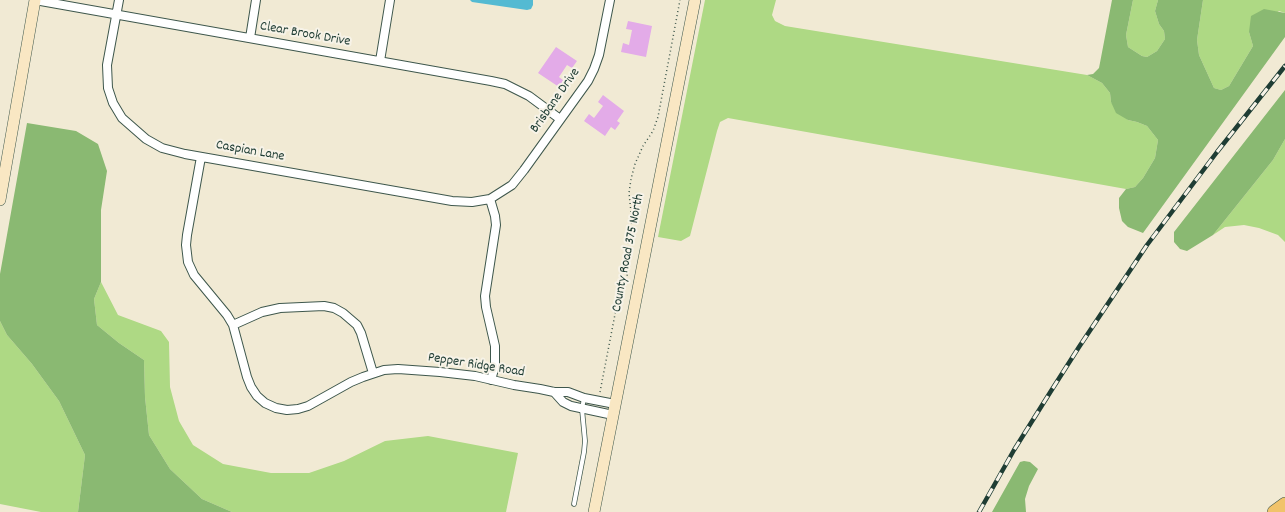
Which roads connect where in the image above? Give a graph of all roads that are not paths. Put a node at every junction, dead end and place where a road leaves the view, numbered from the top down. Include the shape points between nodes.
1 (35, 0) edge
2 (119, 0) edge
3 (256, 0) edge
4 (390, 0) edge
5 (610, 0) edge
6 (695, 0) edge
7 (116, 14) junction
8 (250, 38) junction
9 (380, 61) junction
10 (560, 119) junction
11 (200, 157) junction
12 (490, 199) junction
13 (0, 200) edge
14 (233, 325) junction
15 (373, 373) junction
16 (491, 380) junction
17 (554, 392) junction
18 (584, 398) junction
19 (615, 404) junction
20 (582, 409) junction
21 (613, 415) junction
22 (574, 504) dead end
23 (1285, 504) edge
24 (594, 512) edge
25 (1274, 512) edge

1 - 7 street, Clear Brook Drive
1 - 13 street
2 - 7 street, Caspian Lane
3 - 8 street
4 - 9 street
5 - 10 street, Brisbane Drive via 594,69
6 - 19 street, County Road 375 North
7 - 8 street, Clear Brook Drive
7 - 11 street, Caspian Lane via 108,65 108,88 113,103 122,118 146,139 162,148
8 - 9 street, Clear Brook Drive
9 - 10 street, Clear Brook Drive via 505,84 529,96
10 - 12 street, Brisbane Drive via 518,178
11 - 12 street, Caspian Lane via 452,200 472,202
11 - 14 street, Pepper Ridge Road via 186,245 188,262 194,275 220,305
12 - 16 street via 496,226 485,296 496,346
14 - 15 street via 275,309 324,306 334,308 357,325
14 - 15 street, Pepper Ridge Road via 252,387 265,403 276,408 287,410 308,406
15 - 16 street, Pepper Ridge Road via 410,369
16 - 17 street, Pepper Ridge Road
17 - 18 street, Pepper Ridge Road via 568,392
17 - 20 street, Pepper Ridge Road via 563,402
18 - 19 street, Pepper Ridge Road
18 - 20 lane
19 - 21 street, County Road 375 North
20 - 21 street, Pepper Ridge Road
20 - 22 lane via 585,441
21 - 24 street, County Road 375 North
23 - 25 main road

